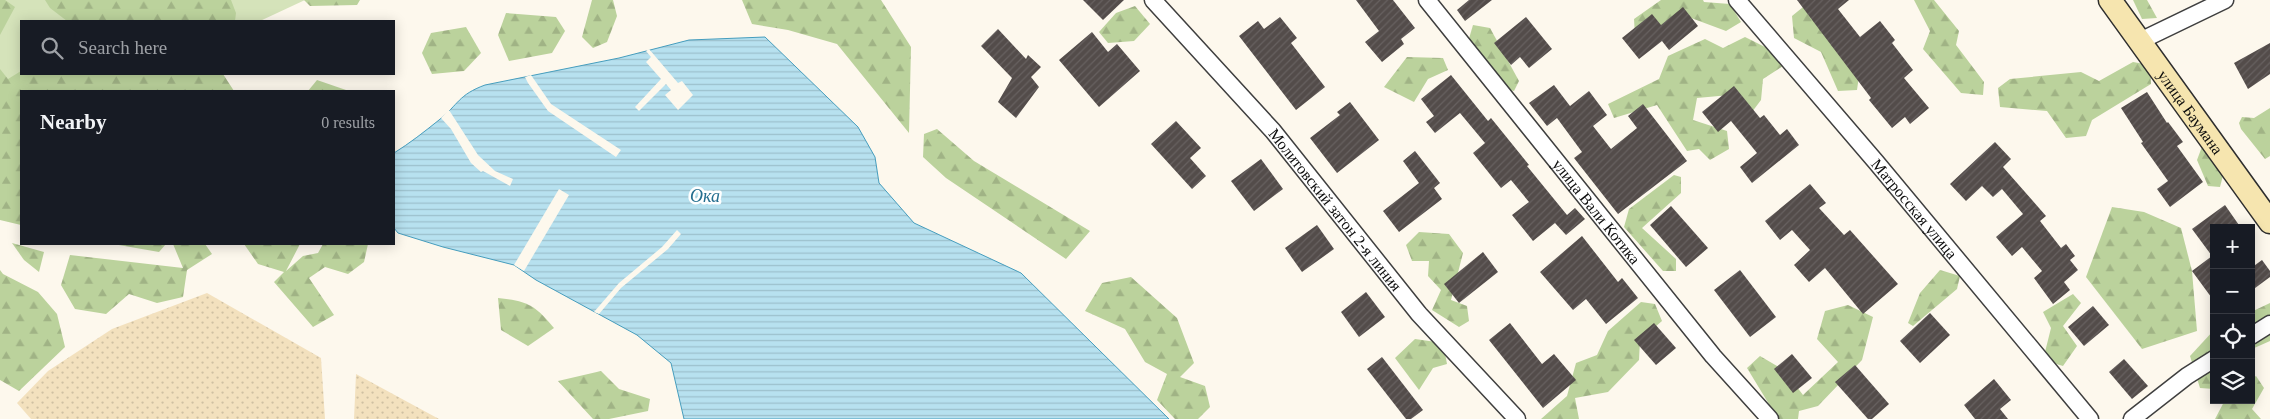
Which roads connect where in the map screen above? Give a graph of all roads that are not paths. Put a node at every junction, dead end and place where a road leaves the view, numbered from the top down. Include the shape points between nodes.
1 (1153, 0) edge
2 (1427, 0) edge
3 (1737, 0) edge
4 (2110, 0) edge
5 (2226, 0) edge
6 (2140, 42) junction
7 (2270, 222) edge
8 (2270, 324) edge
9 (2255, 333) edge
10 (2210, 362) edge
11 (1516, 419) edge
12 (1770, 419) edge
13 (2090, 419) edge
14 (2132, 419) edge

1 - 11 street, Молитовский затон 2-я линия via 1273,131 1419,314
2 - 12 street, улица Вали Котика via 1713,356
3 - 13 street, Матросская улица
4 - 6 street, улица Баумана
5 - 6 street
6 - 7 street, улица Баумана
8 - 9 street
10 - 14 street

